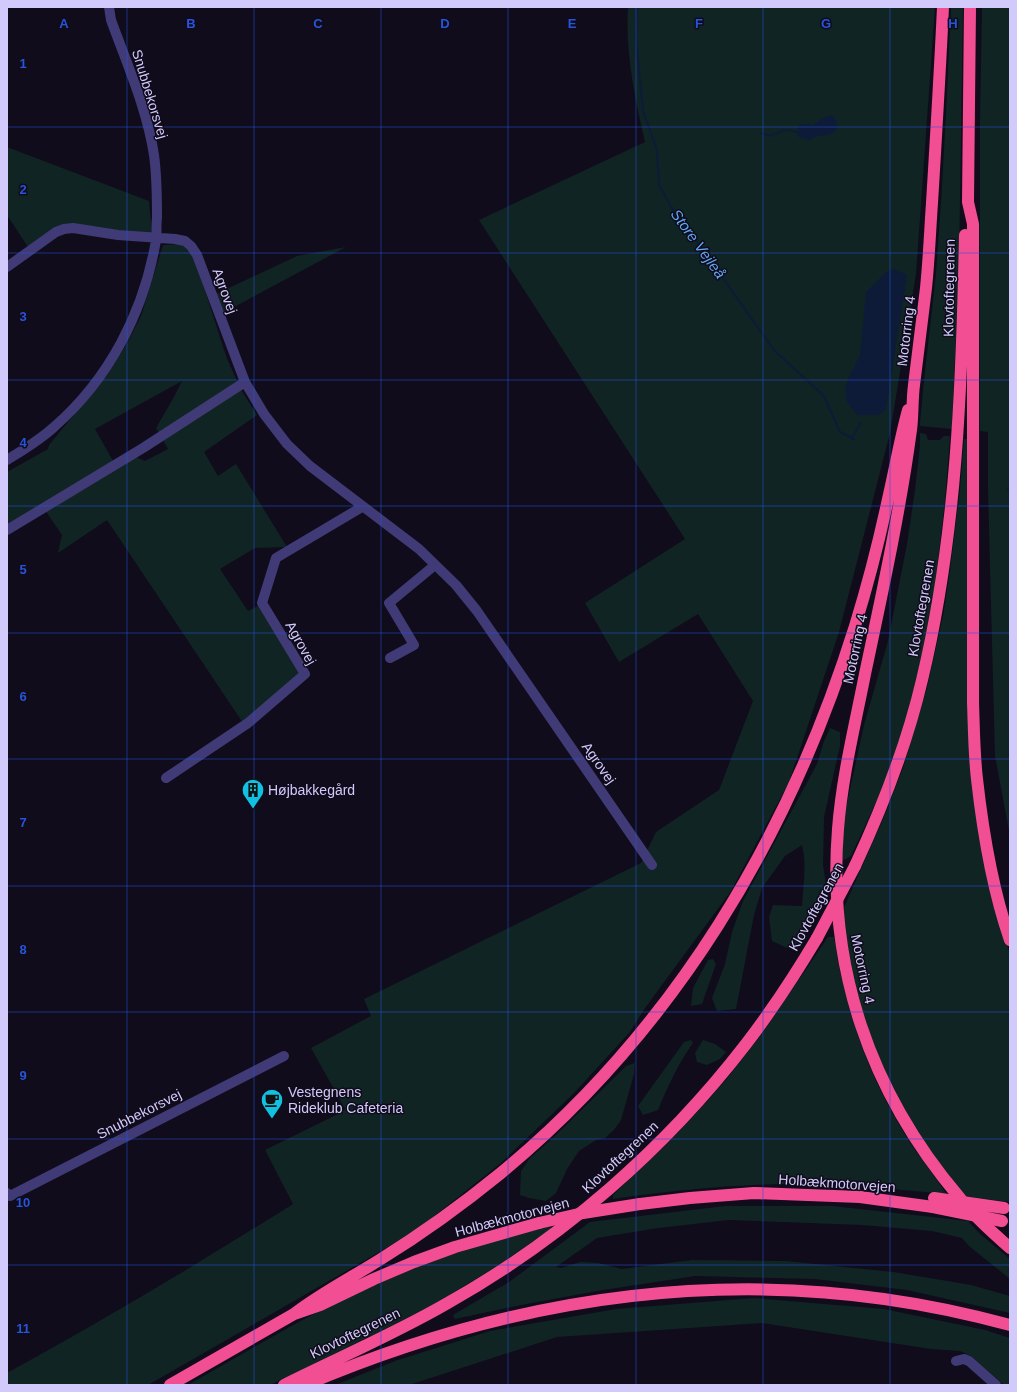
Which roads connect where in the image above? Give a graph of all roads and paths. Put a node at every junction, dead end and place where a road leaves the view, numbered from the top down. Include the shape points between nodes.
1 (109, 7) edge
2 (942, 7) edge
3 (970, 7) edge
4 (968, 202) junction
5 (156, 238) junction
6 (7, 267) edge
7 (245, 382) junction
8 (913, 391) junction
9 (7, 460) edge
10 (362, 507) junction
11 (7, 530) edge
12 (435, 565) junction
13 (390, 658) dead end
14 (166, 778) dead end
15 (652, 864) dead end
16 (1010, 940) edge
17 (284, 1056) dead end
18 (7, 1194) edge
19 (934, 1202) junction
20 (1007, 1209) edge
21 (1006, 1222) edge
22 (1010, 1248) edge
23 (294, 1314) junction
24 (1010, 1325) edge
25 (956, 1361) dead end
26 (170, 1385) edge
27 (284, 1385) edge
28 (305, 1385) edge
29 (996, 1385) edge

1 - 5 street, Snubbekorsvej via 148,125 154,155 157,193
2 - 8 highway, Motorring 4 via 939,97 926,285
3 - 4 highway
4 - 16 highway via 973,224 973,702 977,778 988,858
4 - 27 highway, Klovtoftegrenen, bridge via 957,442 952,503 937,614 922,681 885,798 855,866 817,938 794,976 720,1077 648,1154 604,1194 505,1268 454,1299
5 - 6 street via 64,229
5 - 7 street, Agrovej via 185,241 197,255
5 - 9 street, Snubbekorsvej via 147,281 136,312 104,372 82,400 54,428
7 - 10 street, Agrovej via 264,414 287,444 310,466
7 - 11 street via 143,448
8 - 22 highway, Motorring 4 via 912,427 897,516 842,795 836,882 839,927 851,994 860,1025 894,1103 935,1168 961,1200
8 - 23 highway via 870,572 854,630 829,703 778,822 744,884 704,947 648,1024 586,1093 532,1146 446,1216
10 - 12 street, Agrovej via 419,549
10 - 14 street, Agrovej via 276,558 262,603 305,674 248,723
12 - 13 street via 389,603 414,645
12 - 15 street, Agrovej via 456,585 477,611
17 - 18 street, Snubbekorsvej via 10,1196
19 - 20 highway, bridge
19 - 21 highway, bridge
19 - 23 highway, Holbækmotorvejen, bridge via 833,1190 690,1198 584,1213 484,1238 414,1262 320,1305
23 - 26 highway, Holbækmotorvejen
24 - 28 highway via 927,1306 843,1294 776,1289 664,1292 578,1303 491,1322 413,1344
25 - 29 street via 969,1361

